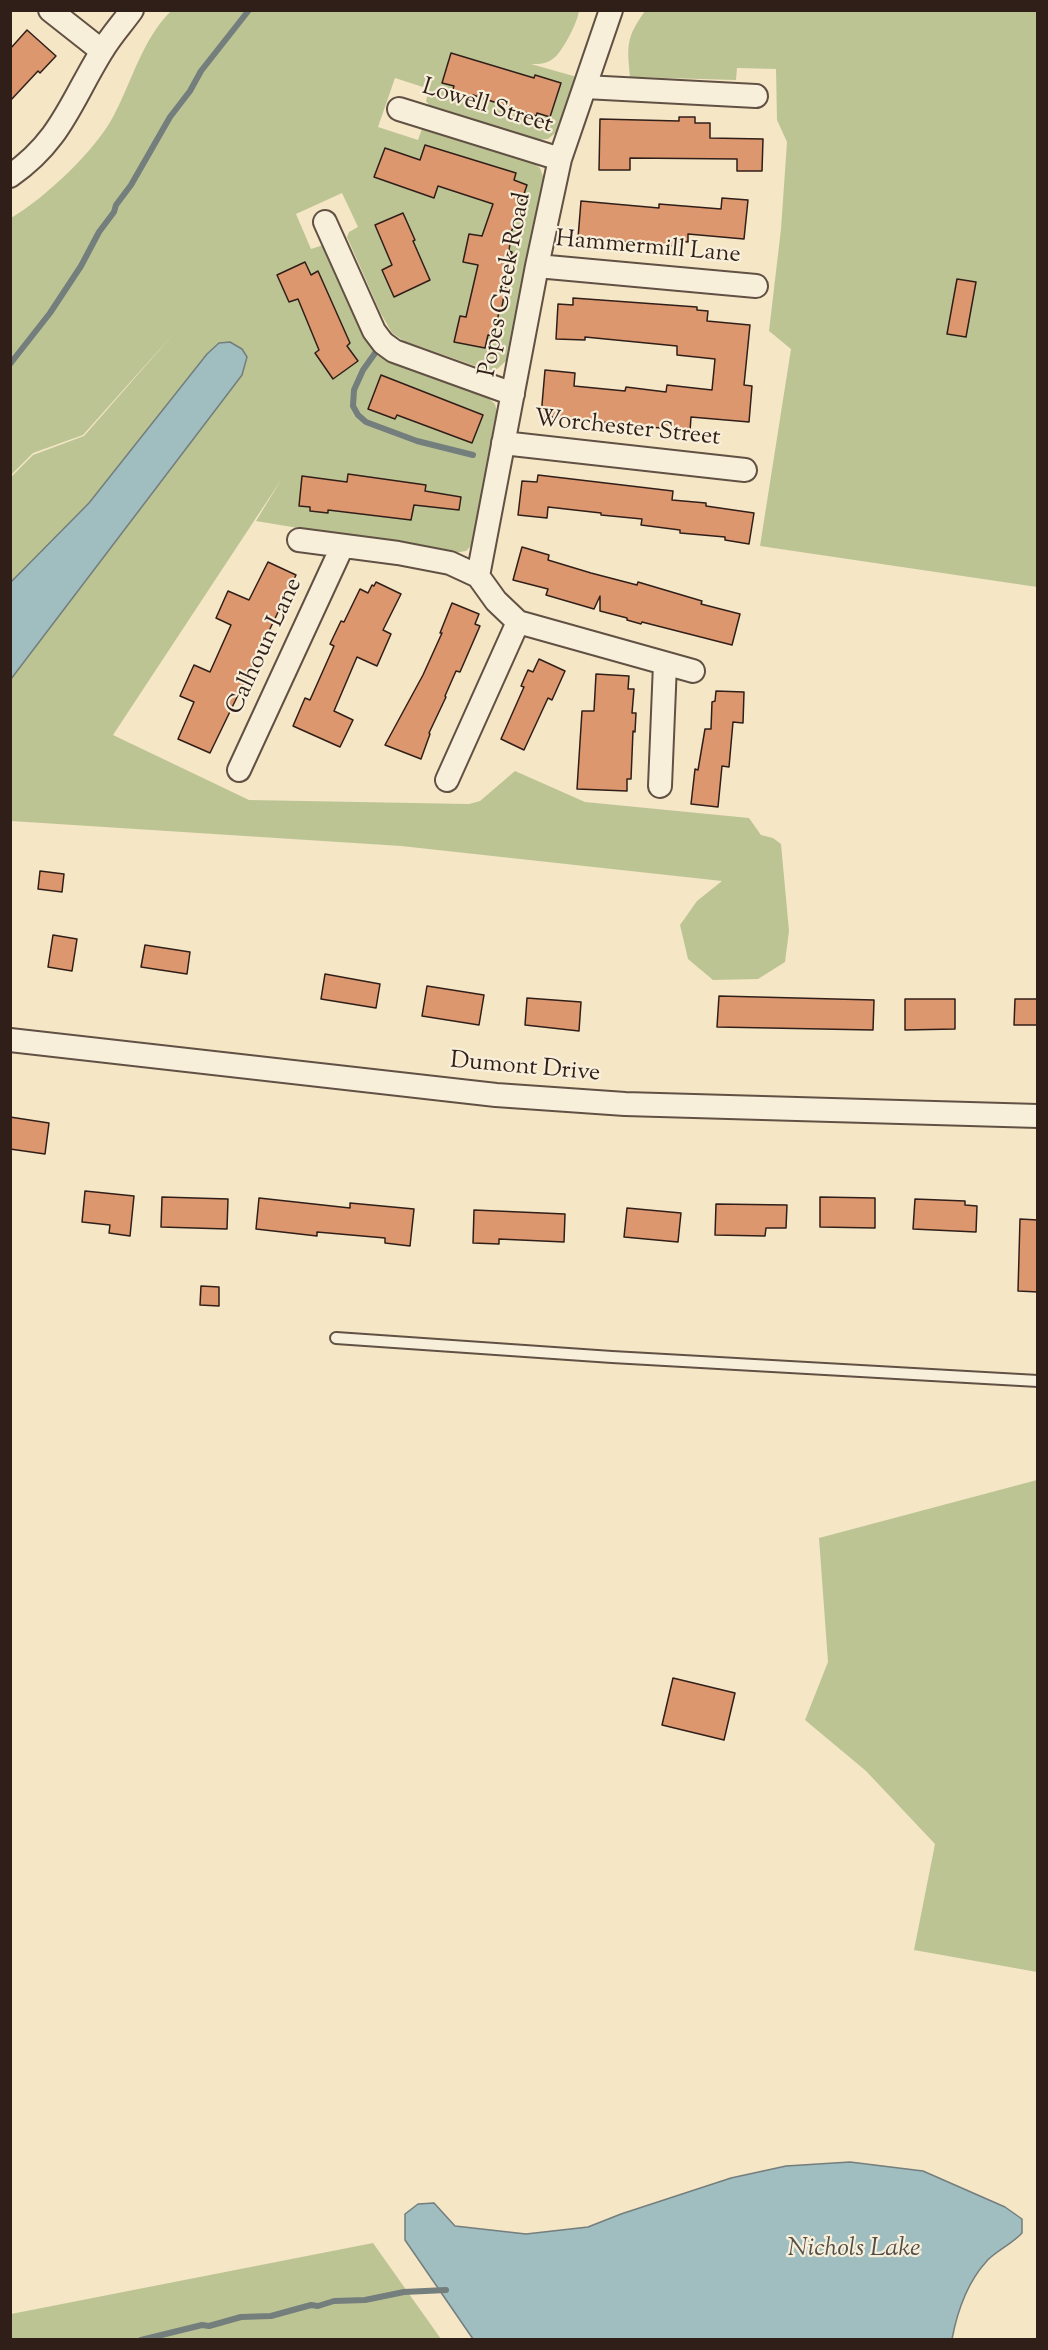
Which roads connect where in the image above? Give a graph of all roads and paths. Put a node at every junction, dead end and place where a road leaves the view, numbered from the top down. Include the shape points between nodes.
1 (50, 10) edge
2 (132, 10) edge
3 (610, 10) edge
4 (102, 51) junction
5 (585, 87) junction
6 (756, 96) dead end
7 (399, 109) dead end
8 (560, 159) junction
9 (10, 176) edge
10 (325, 222) dead end
11 (537, 266) junction
12 (756, 286) dead end
13 (513, 394) junction
14 (503, 443) junction
15 (745, 470) dead end
16 (299, 540) dead end
17 (342, 547) junction
18 (478, 576) junction
19 (518, 622) junction
20 (665, 664) junction
21 (693, 670) dead end
22 (239, 770) dead end
23 (447, 780) dead end
24 (660, 786) dead end
25 (10, 1040) edge
26 (1038, 1116) edge
27 (336, 1338) dead end
28 (1038, 1381) edge

1 - 4 street
2 - 4 street
3 - 5 street, Popes Creek Road
4 - 9 street via 65,120 32,161
5 - 6 street
5 - 8 street, Popes Creek Road
7 - 8 street, Lowell Street
8 - 11 street, Popes Creek Road
10 - 13 street via 383,343 394,351
11 - 12 street, Hammermill Lane
11 - 13 street, Popes Creek Road
13 - 14 street, Popes Creek Road
14 - 15 street, Worchester Street
14 - 18 street, Popes Creek Road
16 - 17 street
17 - 18 street via 450,563
17 - 22 street, Calhoun Lane
18 - 19 street
19 - 20 street
19 - 23 street
20 - 21 street
20 - 24 street
25 - 26 street, Dumont Drive via 496,1095 625,1104
27 - 28 lane

